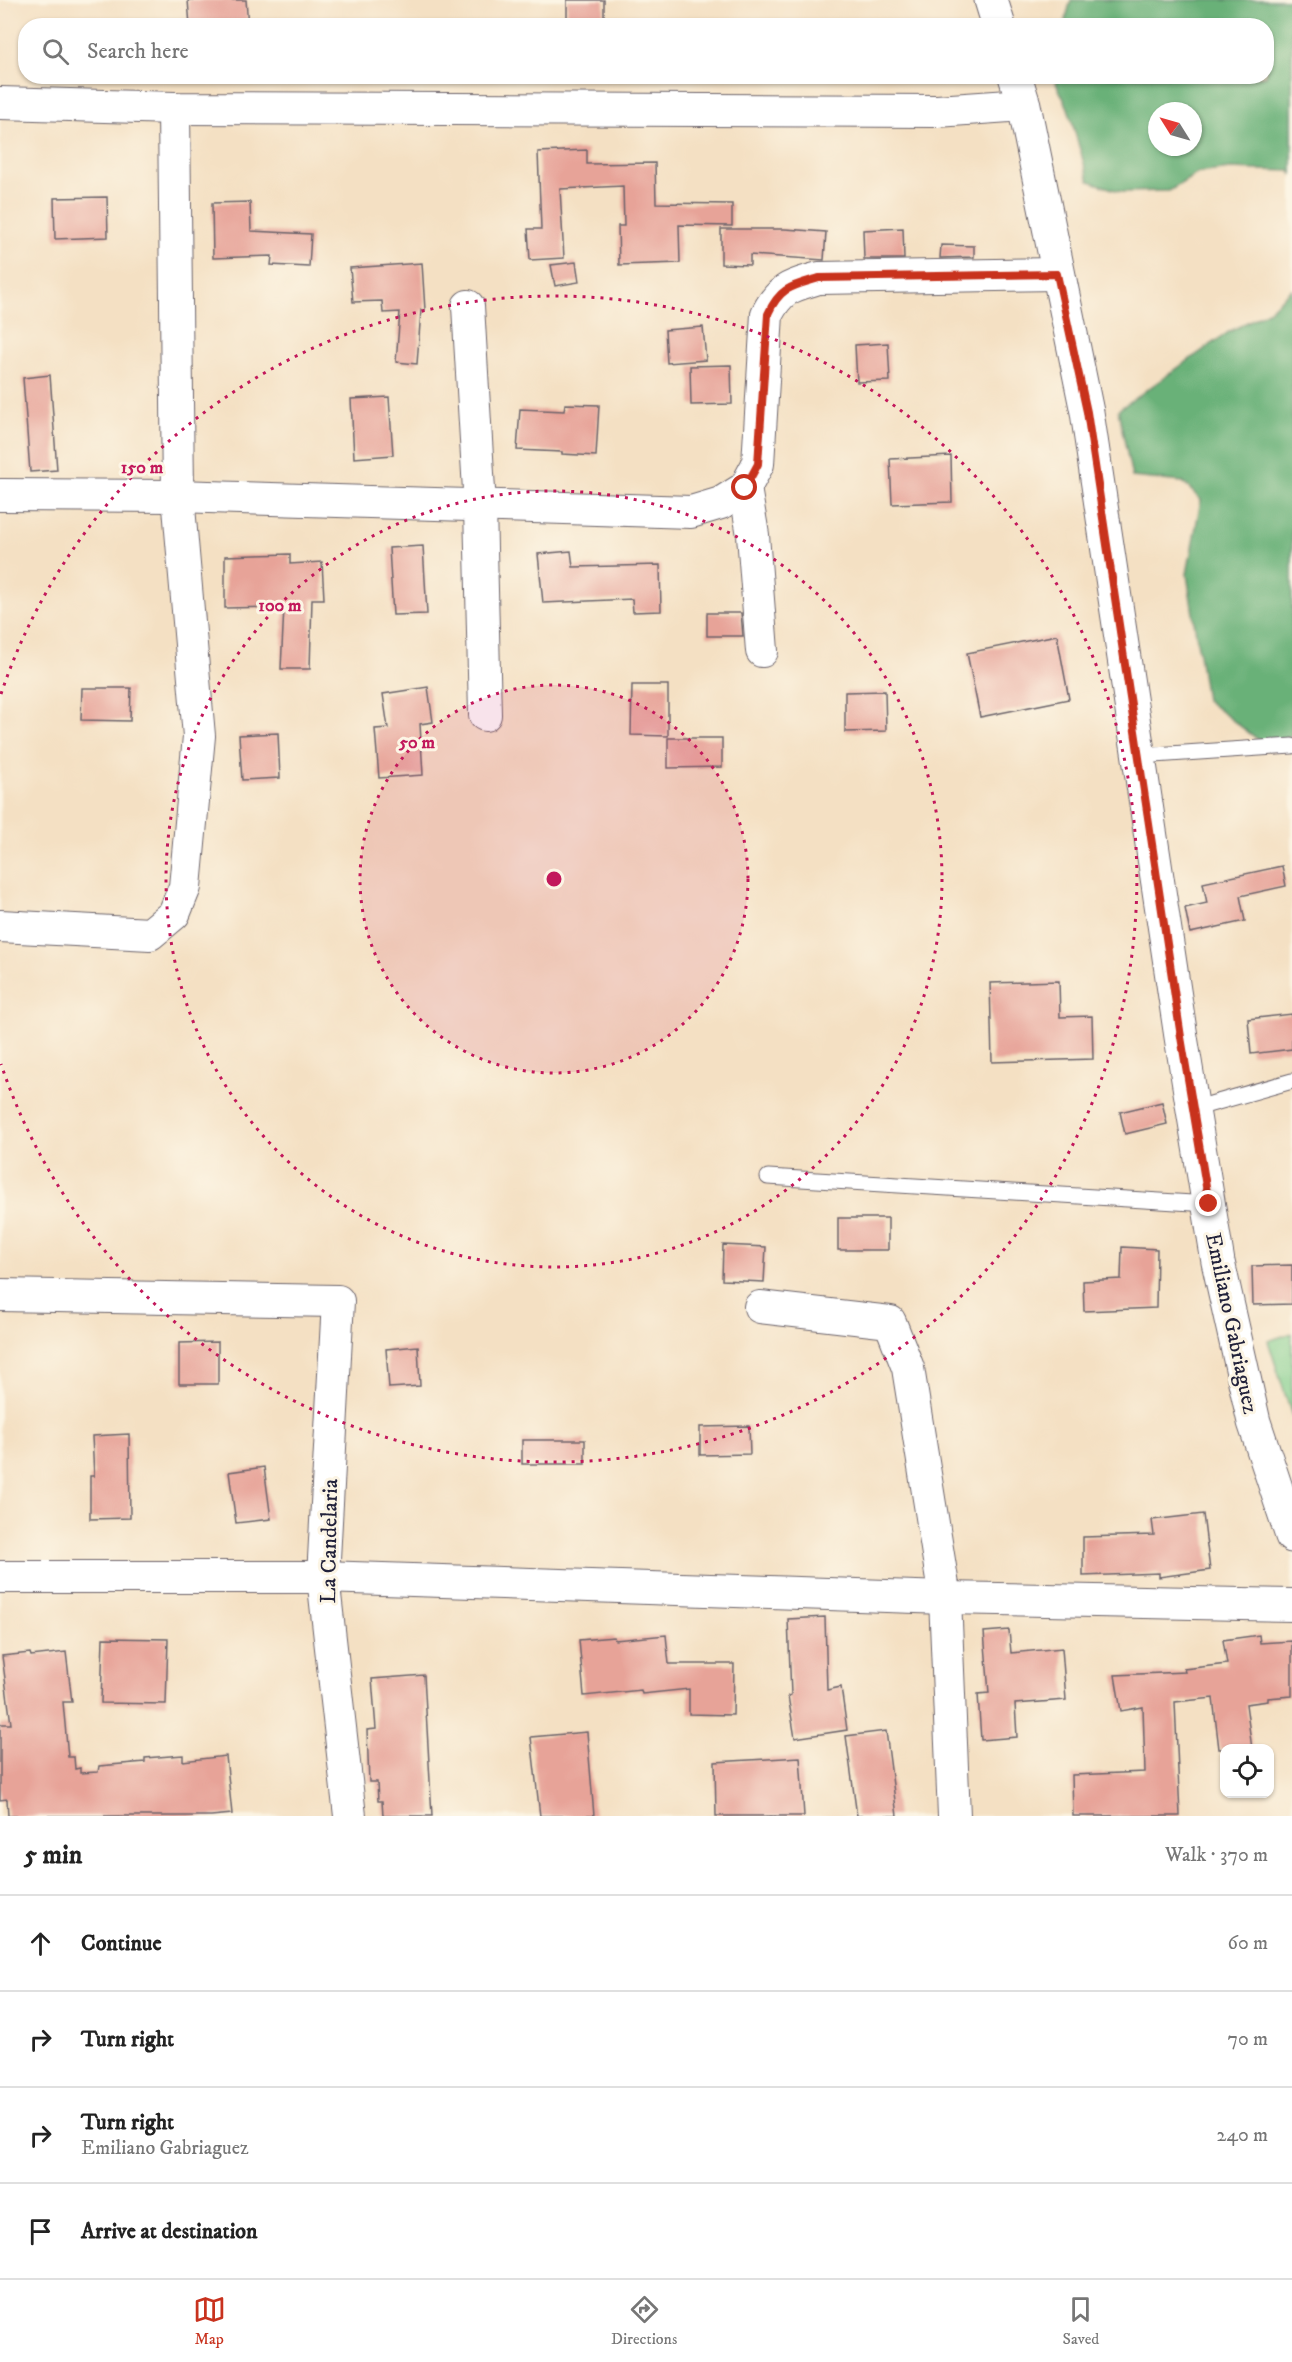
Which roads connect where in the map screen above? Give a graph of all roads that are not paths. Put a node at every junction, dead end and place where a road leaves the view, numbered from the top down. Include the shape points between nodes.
1 (991, 0) edge
2 (997, 18) edge
3 (1020, 91) edge
4 (0, 103) edge
5 (174, 108) junction
6 (1057, 274) junction
7 (468, 306) dead end
8 (745, 488) junction
9 (0, 495) edge
10 (178, 496) junction
11 (480, 507) junction
12 (762, 651) dead end
13 (485, 715) dead end
14 (1292, 746) edge
15 (1139, 756) junction
16 (0, 926) edge
17 (1292, 1081) edge
18 (1194, 1109) junction
19 (768, 1177) dead end
20 (1209, 1204) junction
21 (0, 1295) edge
22 (760, 1307) dead end
23 (1292, 1536) edge
24 (0, 1577) edge
25 (323, 1577) junction
26 (945, 1598) junction
27 (1292, 1605) edge
28 (350, 1816) edge
29 (954, 1816) edge

1 - 2 main road
3 - 5 street via 937,111
3 - 6 main road, Emiliano Gabriaguez
4 - 5 street
5 - 10 street
6 - 8 street via 819,278 790,286 776,297 768,314 758,464
6 - 15 main road, Emiliano Gabriaguez via 1087,412
7 - 11 street
8 - 11 street via 721,503 691,512
8 - 12 street via 753,535
9 - 10 street
10 - 11 street
10 - 16 street via 199,736 185,887 174,914 150,934
11 - 13 street
14 - 15 lane
15 - 18 main road, Emiliano Gabriaguez
17 - 18 lane
18 - 20 main road, Emiliano Gabriaguez
19 - 20 lane
20 - 23 main road, Emiliano Gabriaguez via 1254,1422
21 - 25 street, La Candelaria via 338,1301
22 - 26 street via 890,1322 908,1368
24 - 25 street
25 - 26 street
25 - 28 street, La Candelaria
26 - 27 street
26 - 29 street

